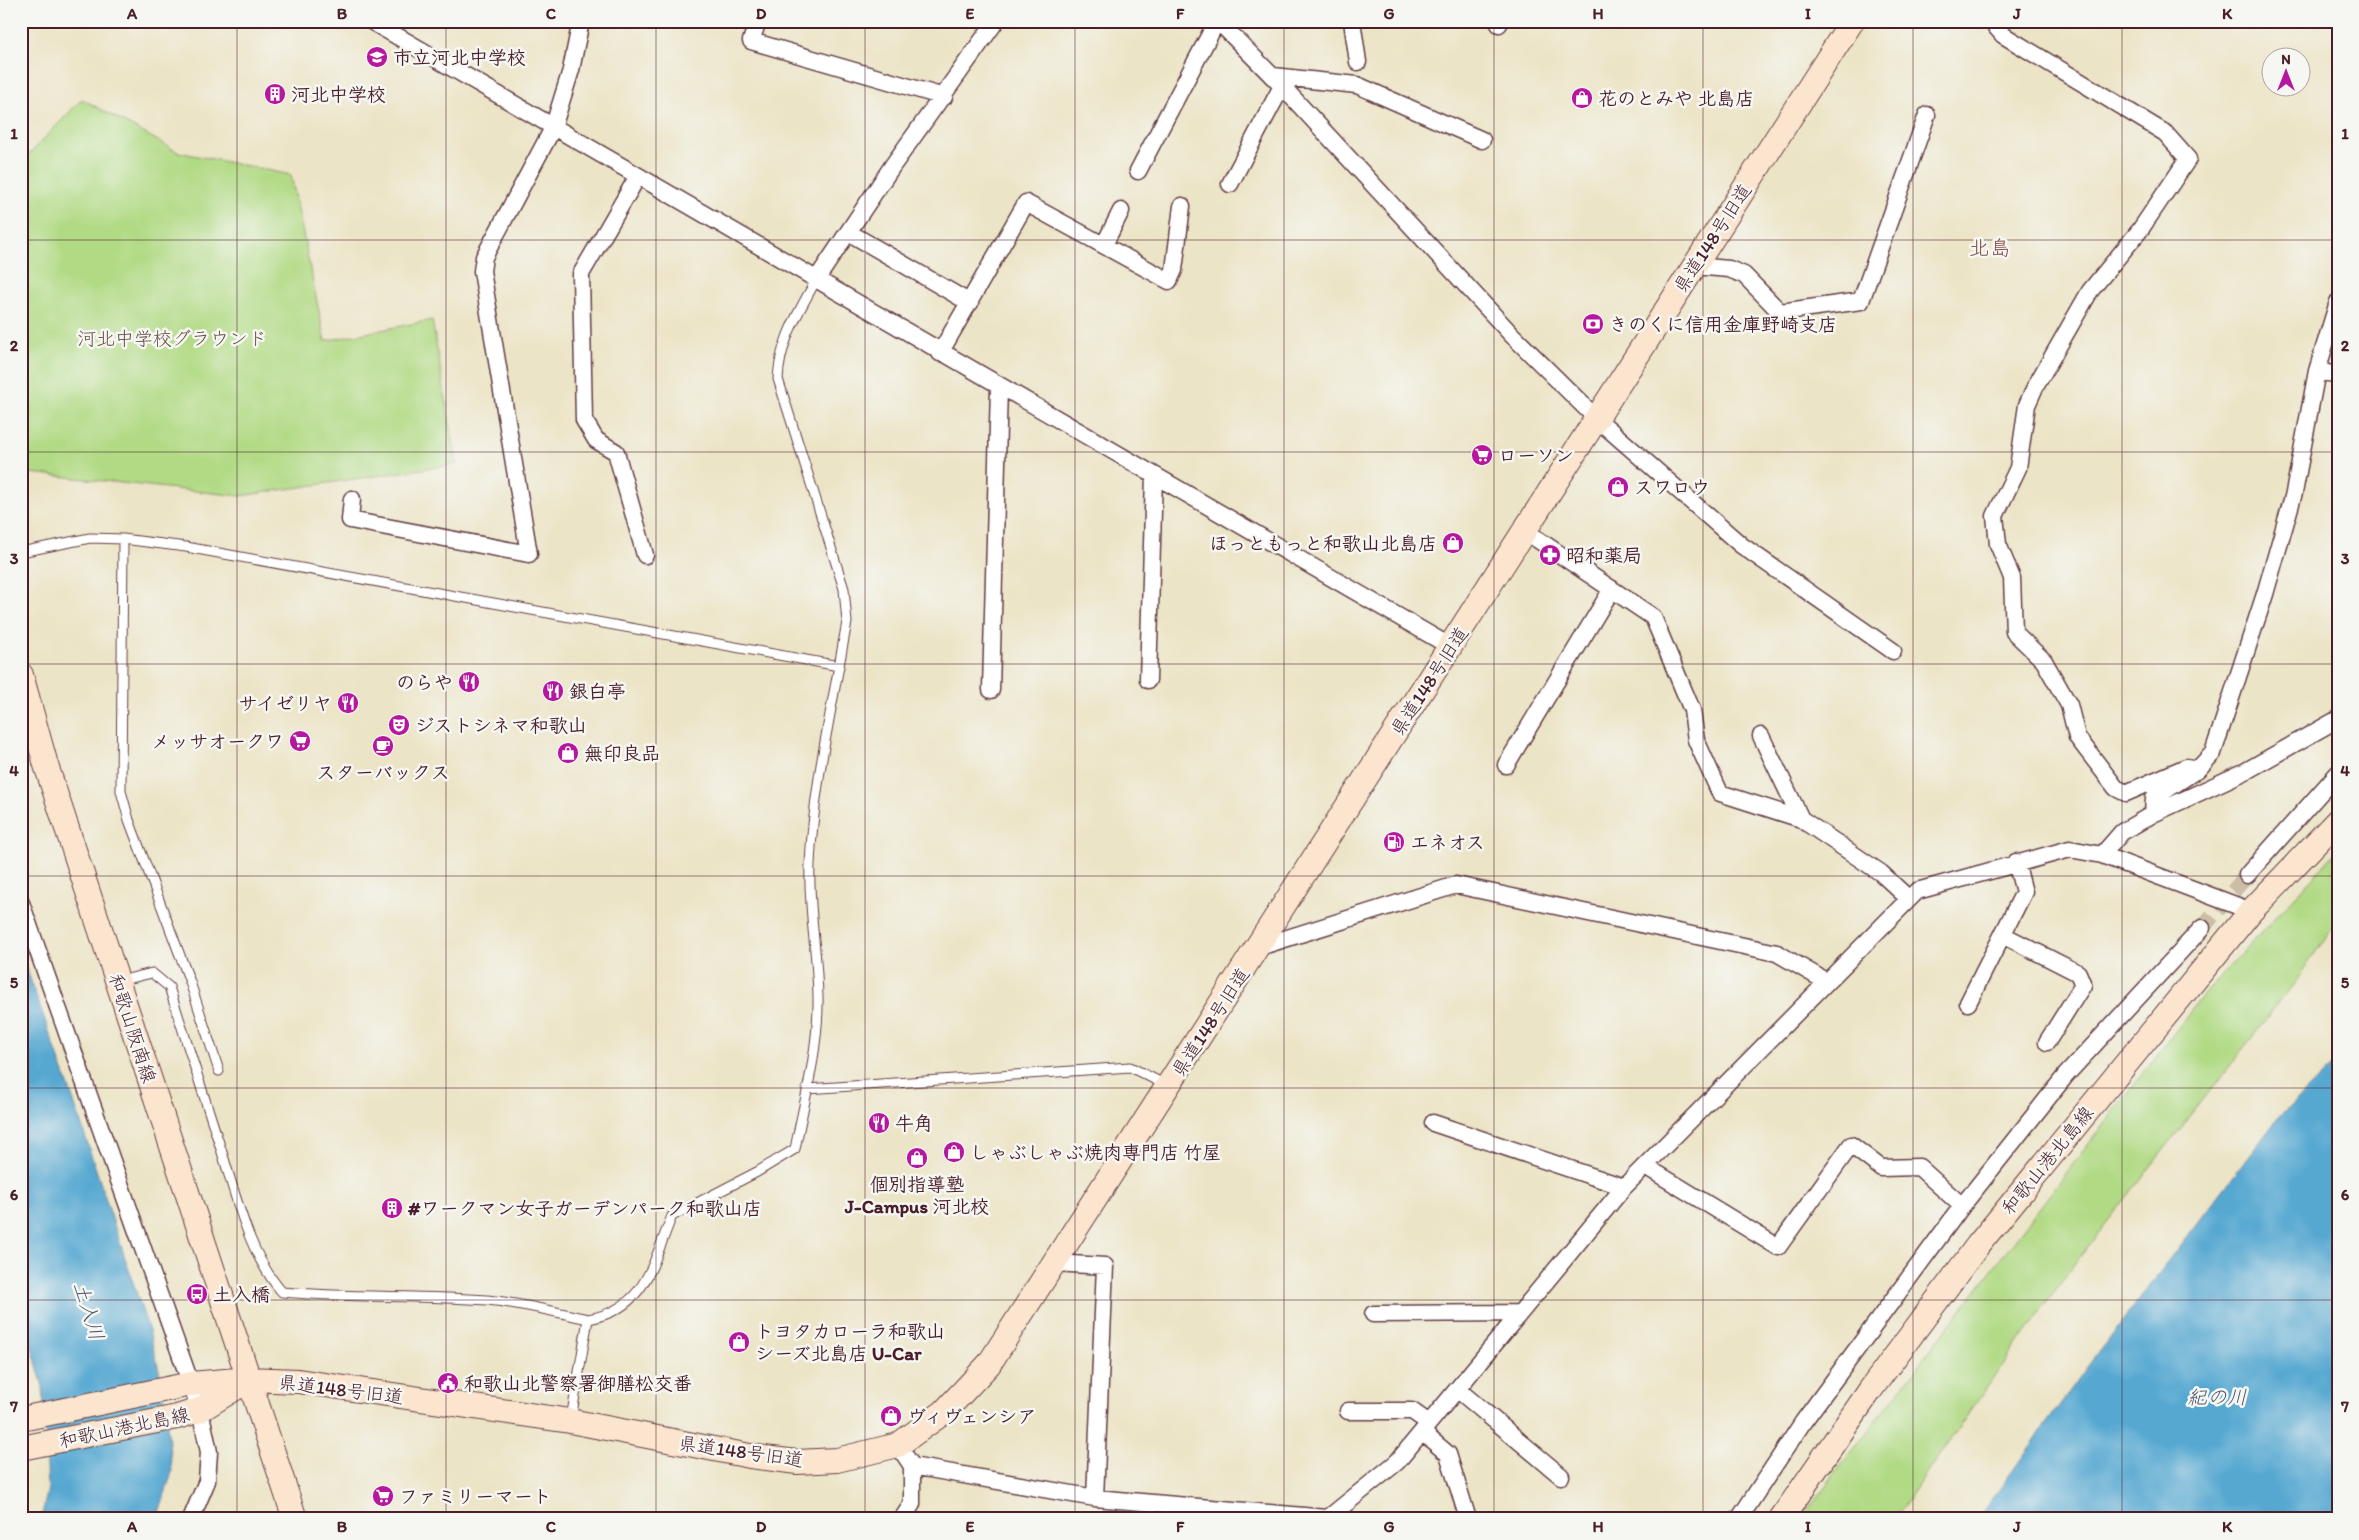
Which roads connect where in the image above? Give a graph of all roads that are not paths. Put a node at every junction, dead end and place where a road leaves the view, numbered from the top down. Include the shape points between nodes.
1 (371, 21) edge
2 (581, 21) edge
3 (758, 21) edge
4 (996, 21) edge
5 (1218, 21) edge
6 (1352, 21) edge
7 (1852, 21) edge
8 (1991, 21) edge
9 (1358, 62) dead end
10 (1277, 81) junction
11 (944, 97) junction
12 (1927, 115) dead end
13 (553, 128) junction
14 (1482, 140) dead end
15 (1138, 171) dead end
16 (638, 176) junction
17 (1230, 184) dead end
18 (1182, 206) dead end
19 (1121, 211) dead end
20 (848, 232) junction
21 (1104, 245) junction
22 (1694, 266) junction
23 (816, 280) junction
24 (2338, 302) edge
25 (970, 303) junction
26 (940, 353) junction
27 (2317, 371) junction
28 (2338, 375) edge
29 (999, 386) junction
30 (1596, 418) junction
31 (1154, 476) junction
32 (352, 499) dead end
33 (1525, 532) junction
34 (123, 539) junction
35 (21, 552) edge
36 (645, 555) dead end
37 (1612, 590) junction
38 (1451, 647) junction
39 (1893, 651) dead end
40 (839, 666) junction
41 (21, 675) edge
42 (1148, 680) dead end
43 (991, 690) dead end
44 (2337, 722) edge
45 (1761, 736) dead end
46 (1506, 766) dead end
47 (2198, 769) junction
48 (2338, 773) edge
49 (2153, 814) junction
50 (1800, 819) junction
51 (2338, 820) edge
52 (2102, 855) junction
53 (2016, 862) junction
54 (2247, 875) tunnel mouth
55 (1909, 899) junction
56 (21, 903) edge
57 (2251, 911) junction
58 (2202, 928) tunnel mouth
59 (2003, 935) junction
60 (1259, 947) junction
61 (119, 981) junction
62 (1827, 982) junction
63 (1968, 1002) dead end
64 (2047, 1042) dead end
65 (219, 1071) dead end
66 (1168, 1086) junction
67 (807, 1088) junction
68 (1432, 1123) dead end
69 (1645, 1166) junction
70 (1624, 1187) junction
71 (1962, 1206) junction
72 (1054, 1263) junction
73 (1520, 1313) junction
74 (1373, 1314) dead end
75 (588, 1319) junction
76 (248, 1380) junction
77 (182, 1386) junction
78 (1458, 1389) junction
79 (200, 1410) junction
80 (1348, 1411) dead end
81 (23, 1418) edge
82 (570, 1421) junction
83 (1425, 1428) junction
84 (898, 1445) junction
85 (27, 1447) edge
86 (912, 1466) junction
87 (1561, 1476) dead end
88 (1095, 1498) junction
89 (1327, 1518) edge
90 (191, 1519) edge
91 (295, 1519) edge
92 (902, 1519) edge
93 (1468, 1519) edge
94 (1738, 1519) edge
95 (1781, 1519) edge

1 - 13 street
2 - 13 street via 571,70
3 - 11 street via 751,41
4 - 11 street
5 - 10 street
5 - 15 street
6 - 9 street
7 - 22 street, 県道148号旧道
8 - 47 street via 2003,35 2164,133 2188,159 2140,230 2090,291 2035,386 2027,405 2018,468 1995,516 1998,544 2012,578 2014,632 2044,661 2069,705 2077,737 2116,788 2126,793 2186,767
10 - 14 street via 1358,85
10 - 17 street
10 - 30 street via 1511,334
11 - 20 street
12 - 22 street via 1861,301 1780,312 1744,275 1729,269
13 - 16 street
13 - 32 street via 484,257 482,270 529,554 350,520
16 - 23 street
16 - 36 street via 581,274 584,420 596,440 616,452
18 - 21 street via 1174,270 1169,281
19 - 21 street
20 - 23 street
20 - 25 street
21 - 25 street via 1026,203
22 - 30 street, 県道148号旧道
23 - 26 street
23 - 40 lane via 786,337 779,358 778,379 844,589 847,622
24 - 27 street
25 - 26 street
26 - 29 street
27 - 28 street
27 - 47 street via 2294,493 2265,594 2213,753
29 - 31 street
29 - 43 street
30 - 33 street, 県道148号旧道
30 - 39 street via 1741,545
31 - 38 street
31 - 42 street
33 - 37 street
33 - 38 street, 県道148号旧道
34 - 35 lane via 90,538
34 - 40 lane via 268,562
34 - 65 lane via 121,791
37 - 46 street
37 - 50 street via 1653,617 1692,710 1696,740 1720,794
38 - 60 street, 県道148号旧道
40 - 67 lane via 813,824 810,866 818,1008
41 - 61 street, 和歌山阪南線 via 46,766
44 - 49 street via 2246,771
45 - 50 street
47 - 49 street via 2154,798
48 - 54 street
49 - 52 street via 2122,832
50 - 55 street via 1881,873
51 - 57 street, 和歌山港北島線
52 - 53 street via 2070,849
52 - 57 street
53 - 55 street via 1917,891
53 - 59 street via 2024,892
55 - 62 street
56 - 77 street
57 - 95 street, 和歌山港北島線 via 1978,1245 1870,1389
58 - 71 street via 2066,1075
59 - 63 street
59 - 64 street via 2078,973 2083,986
60 - 62 street via 1456,885 1777,953
60 - 66 street, 県道148号旧道
61 - 75 lane via 152,973 169,987 238,1203 253,1242 273,1282 282,1292 488,1300
61 - 76 street, 和歌山阪南線
62 - 69 street
66 - 67 lane via 1130,1067
66 - 72 street, 県道148号旧道
67 - 75 lane via 795,1149 672,1216 643,1287 622,1307
68 - 70 street
69 - 70 street
69 - 71 street via 1778,1247 1851,1146 1881,1168 1919,1167
70 - 73 street
71 - 94 street via 1803,1422
72 - 84 street, 県道148号旧道 via 989,1364 944,1412
72 - 88 street via 1105,1266
73 - 74 street
73 - 78 street
75 - 82 lane
76 - 77 street, 和歌山港北島線
76 - 79 street, 和歌山港北島線
76 - 82 street, 県道148号旧道 via 298,1381
76 - 91 street
77 - 79 street
77 - 81 street, 和歌山港北島線
78 - 83 street
78 - 87 street
79 - 85 street, 和歌山港北島線
79 - 90 street via 209,1452 207,1481
80 - 83 street via 1412,1411
82 - 84 street, 県道148号旧道 via 797,1462 836,1460
83 - 89 street via 1397,1462
83 - 93 street via 1448,1454
84 - 86 street
86 - 88 street
86 - 92 street via 912,1504
88 - 89 street

